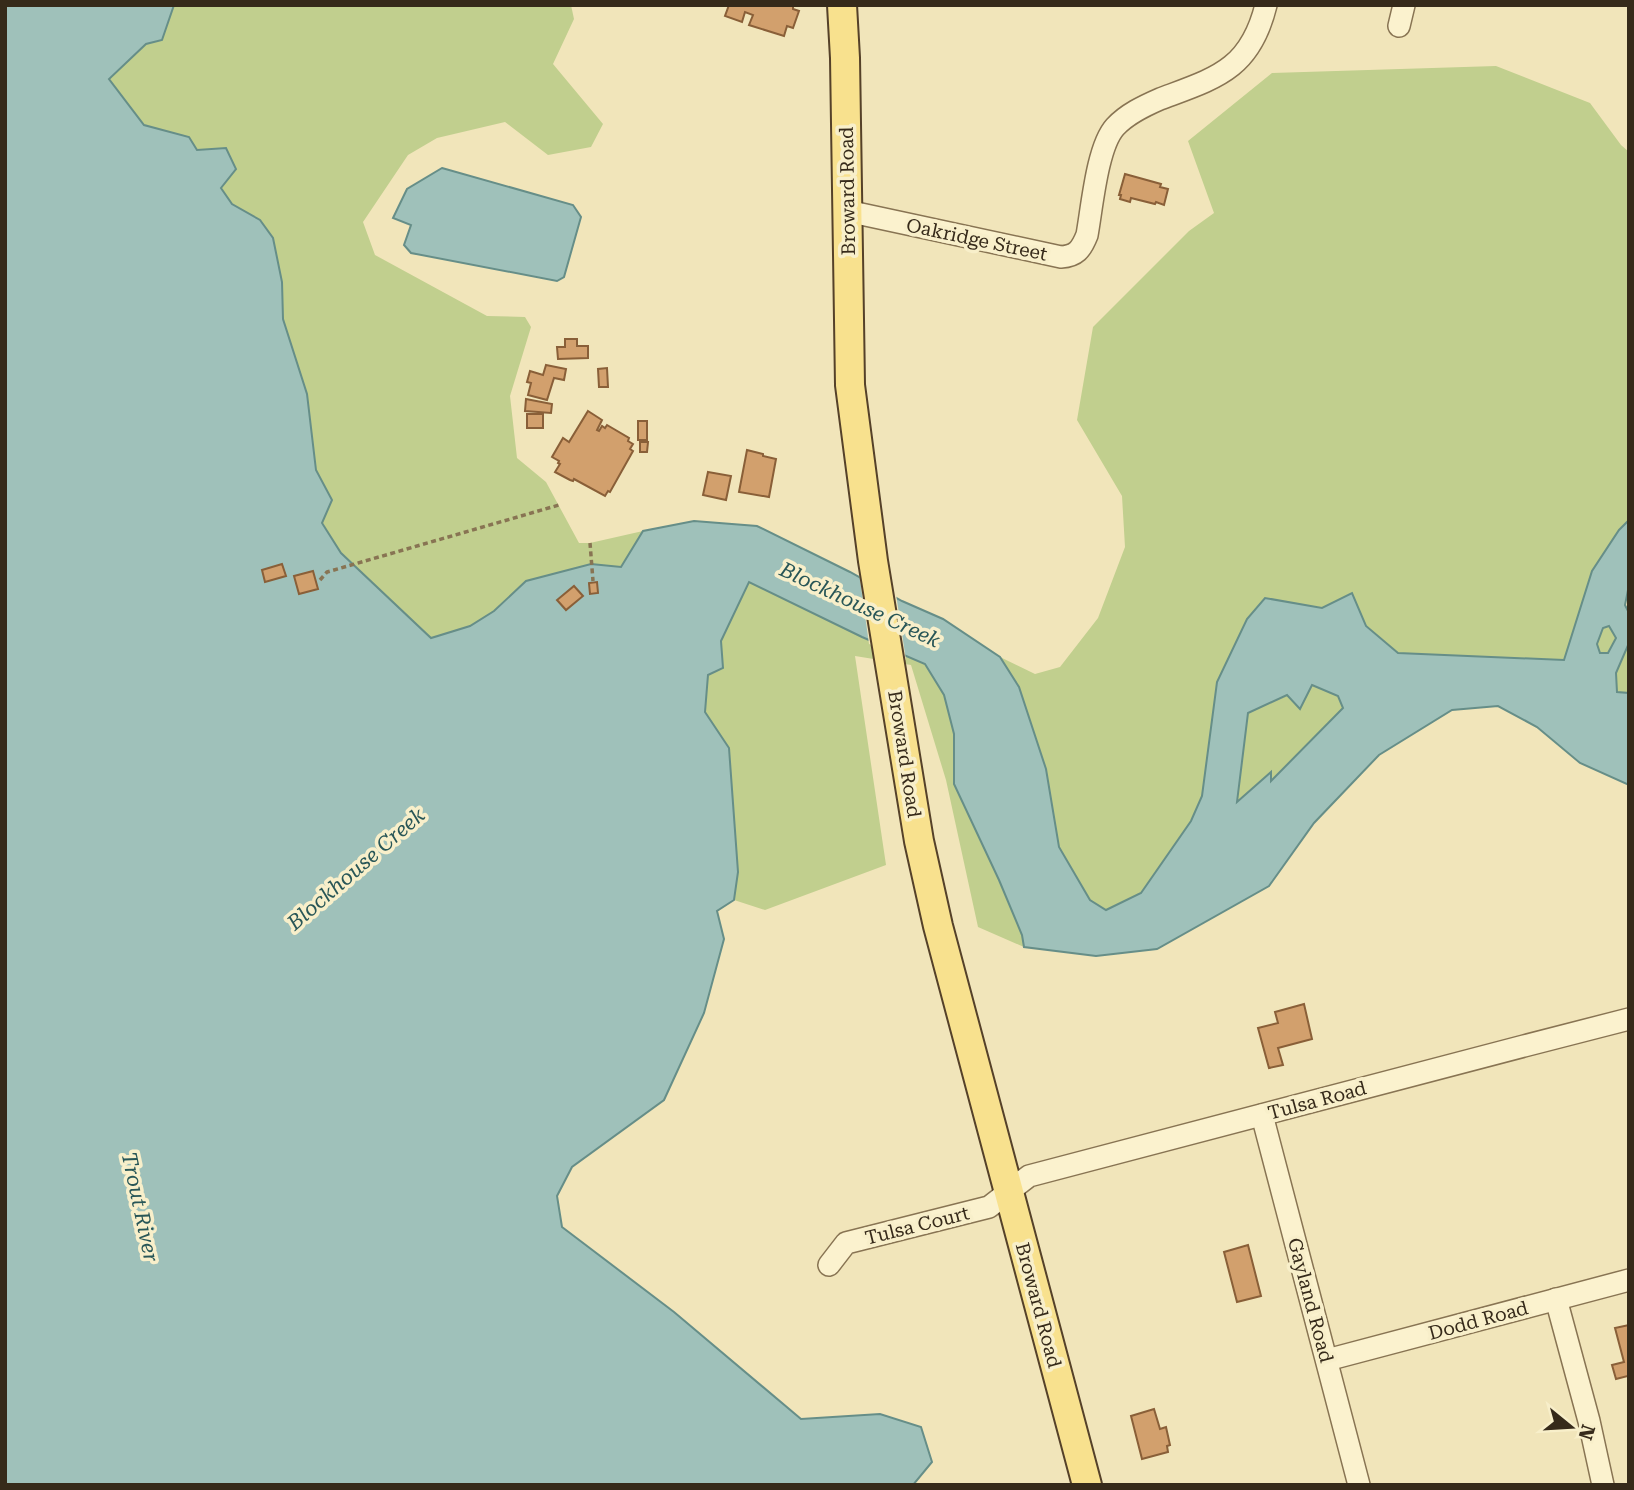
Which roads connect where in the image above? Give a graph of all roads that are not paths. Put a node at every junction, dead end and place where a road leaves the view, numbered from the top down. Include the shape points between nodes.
1 (842, 5) edge
2 (1266, 5) edge
3 (1404, 5) edge
4 (1399, 26) dead end
5 (847, 211) junction
6 (1629, 1020) edge
7 (1262, 1115) junction
8 (1009, 1191) junction
9 (829, 1265) dead end
10 (1629, 1280) edge
11 (1556, 1299) junction
12 (1327, 1360) junction
13 (1087, 1485) edge
14 (1359, 1485) edge
15 (1602, 1485) edge

1 - 5 main road, Broward Road
2 - 5 street, Oakridge Street via 1244,56 1227,71 1145,105 1113,129 1098,168 1087,236 1071,256
3 - 4 street
5 - 8 main road, Broward Road via 850,385 873,561 919,841
6 - 7 street, Tulsa Road
7 - 8 street, Tulsa Road via 1029,1176
7 - 12 street, Gayland Road
8 - 9 street, Tulsa Court via 989,1207 846,1244
8 - 13 main road, Broward Road
10 - 11 street, Dodd Road
11 - 12 street, Dodd Road
11 - 15 street
12 - 14 street, Gayland Road

